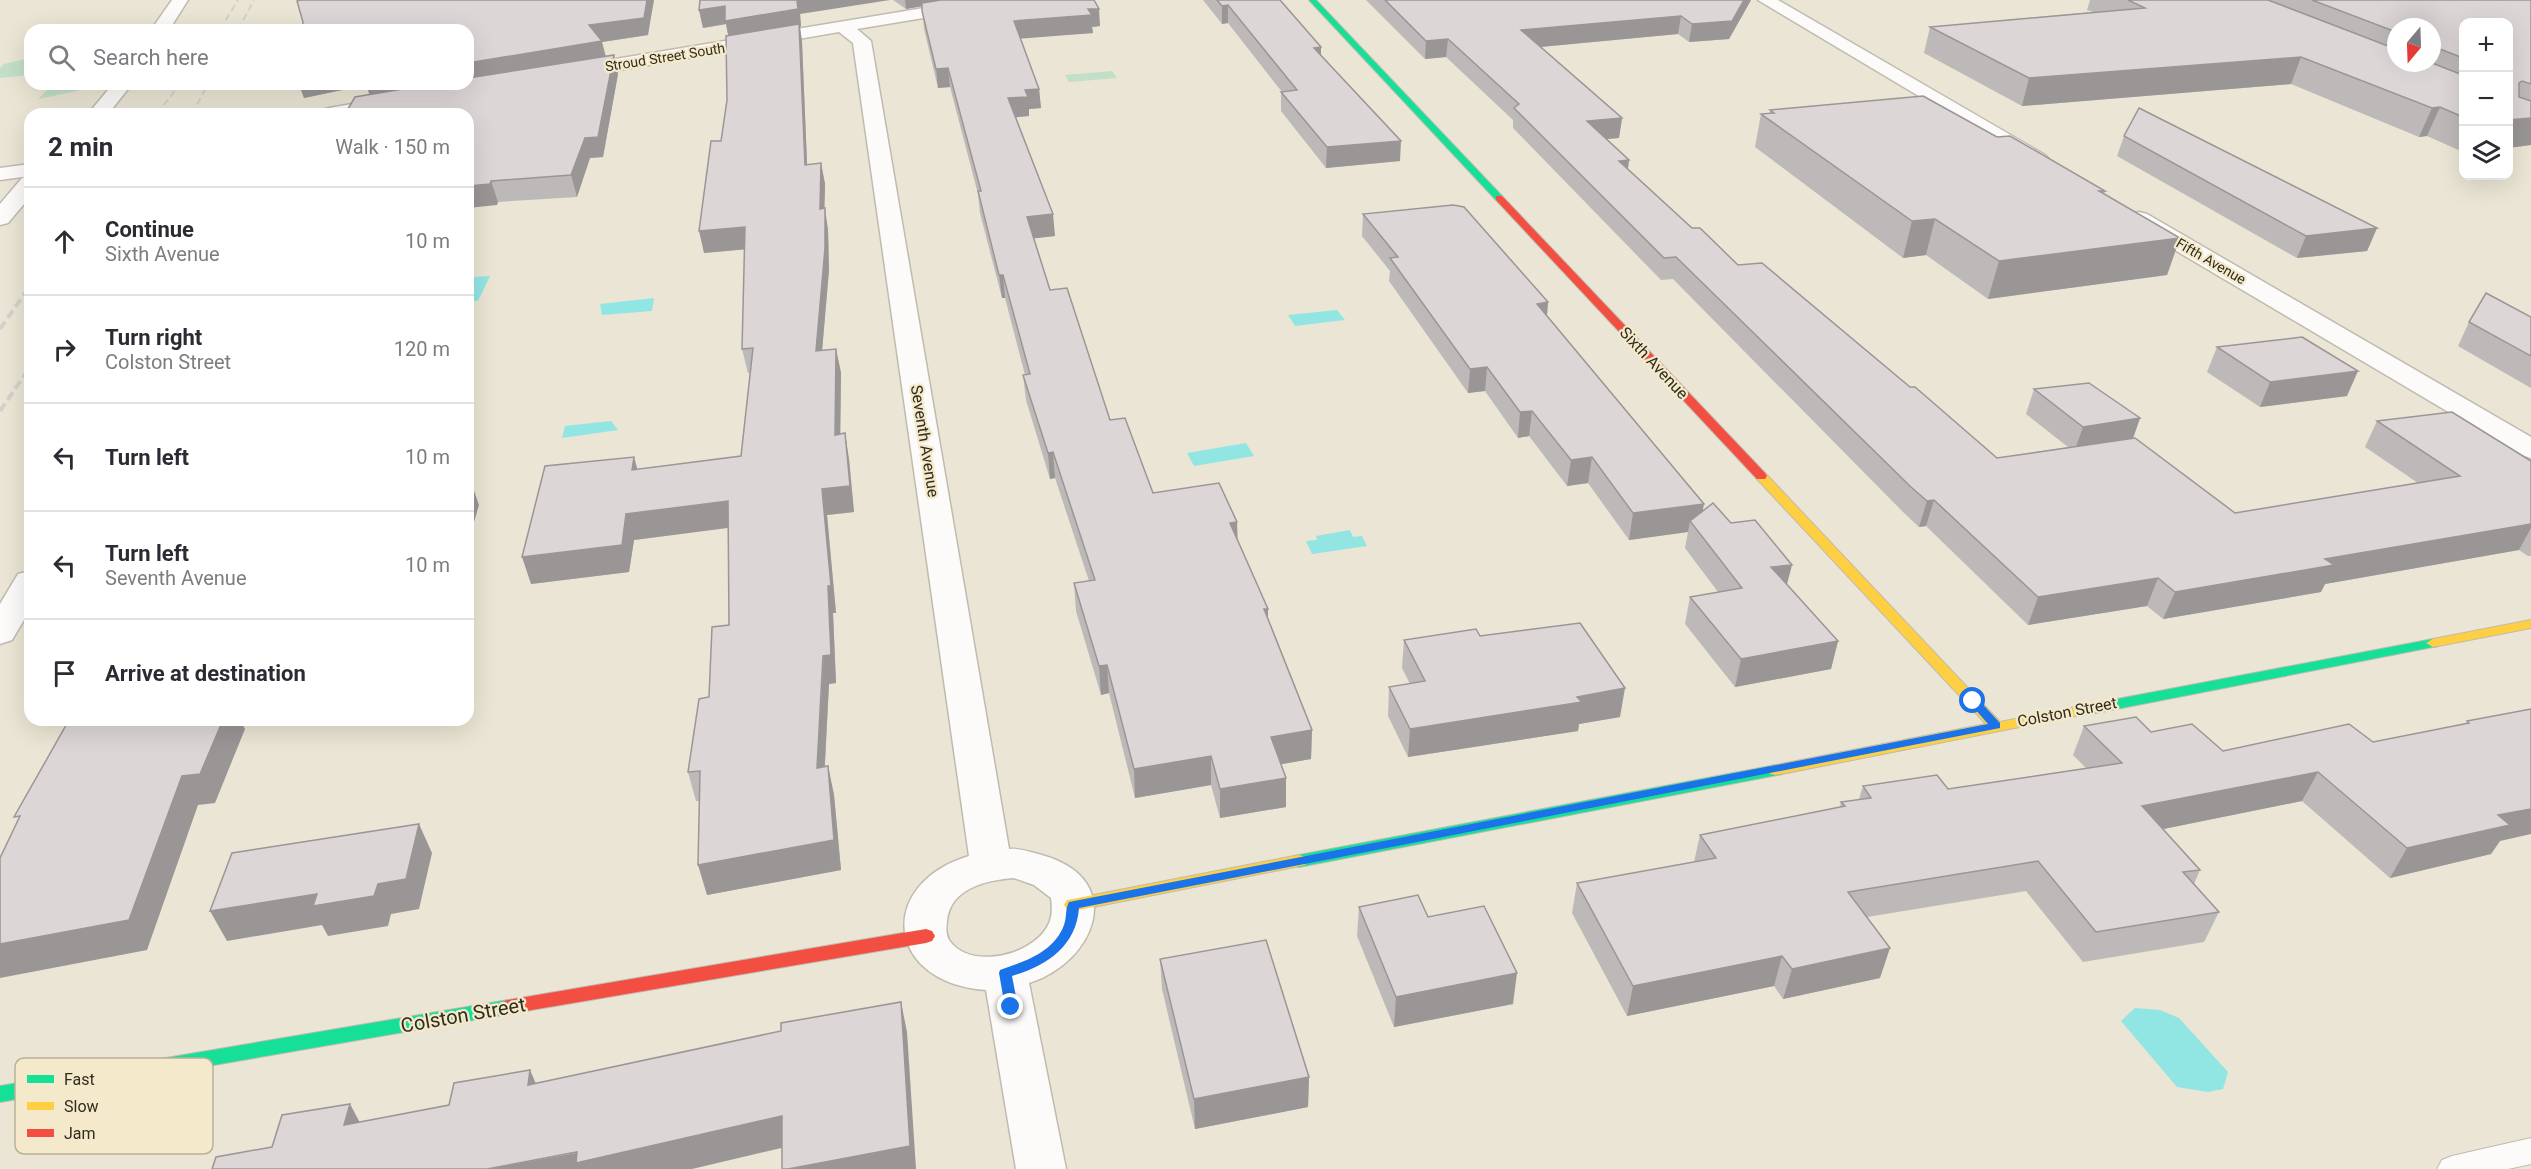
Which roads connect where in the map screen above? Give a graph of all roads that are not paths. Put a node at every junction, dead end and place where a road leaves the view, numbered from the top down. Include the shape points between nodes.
1 (180, 0) edge
2 (1002, 0) edge
3 (1312, 0) edge
4 (1766, 0) edge
5 (951, 4) edge
6 (164, 24) edge
7 (843, 27) junction
8 (553, 75) edge
9 (118, 90) edge
10 (404, 101) edge
11 (103, 108) edge
12 (364, 108) edge
13 (2056, 170) edge
14 (24, 171) edge
15 (0, 174) edge
16 (24, 190) edge
17 (2118, 206) edge
18 (0, 218) edge
19 (2531, 449) edge
20 (24, 591) edge
21 (2531, 624) edge
22 (0, 633) edge
23 (1996, 726) junction
24 (991, 864) junction
25 (1073, 905) junction
26 (926, 936) junction
27 (1005, 973) junction
28 (211, 1058) edge
29 (15, 1091) edge
30 (0, 1094) edge
31 (2531, 1151) edge
32 (1041, 1169) edge
33 (2452, 1169) edge

1 - 6 street
2 - 5 street, Stroud Street South
3 - 23 street, Sixth Avenue
4 - 13 street
5 - 7 street, Stroud Street South
7 - 8 street, Stroud Street South
7 - 24 street, Seventh Avenue via 862,41
9 - 11 street
10 - 12 street
14 - 15 street
16 - 18 street
17 - 19 street, Fifth Avenue
20 - 22 street
21 - 23 street, Colston Street
23 - 25 street, Colston Street
24 - 25 street via 1014,862 1054,875 1067,888
24 - 26 street via 967,871 932,900 925,918
25 - 27 street via 1072,922 1064,939 1029,966
26 - 27 street via 933,951 963,970
26 - 28 street, Colston Street
27 - 32 street
29 - 30 street, Colston Street
31 - 33 lane

